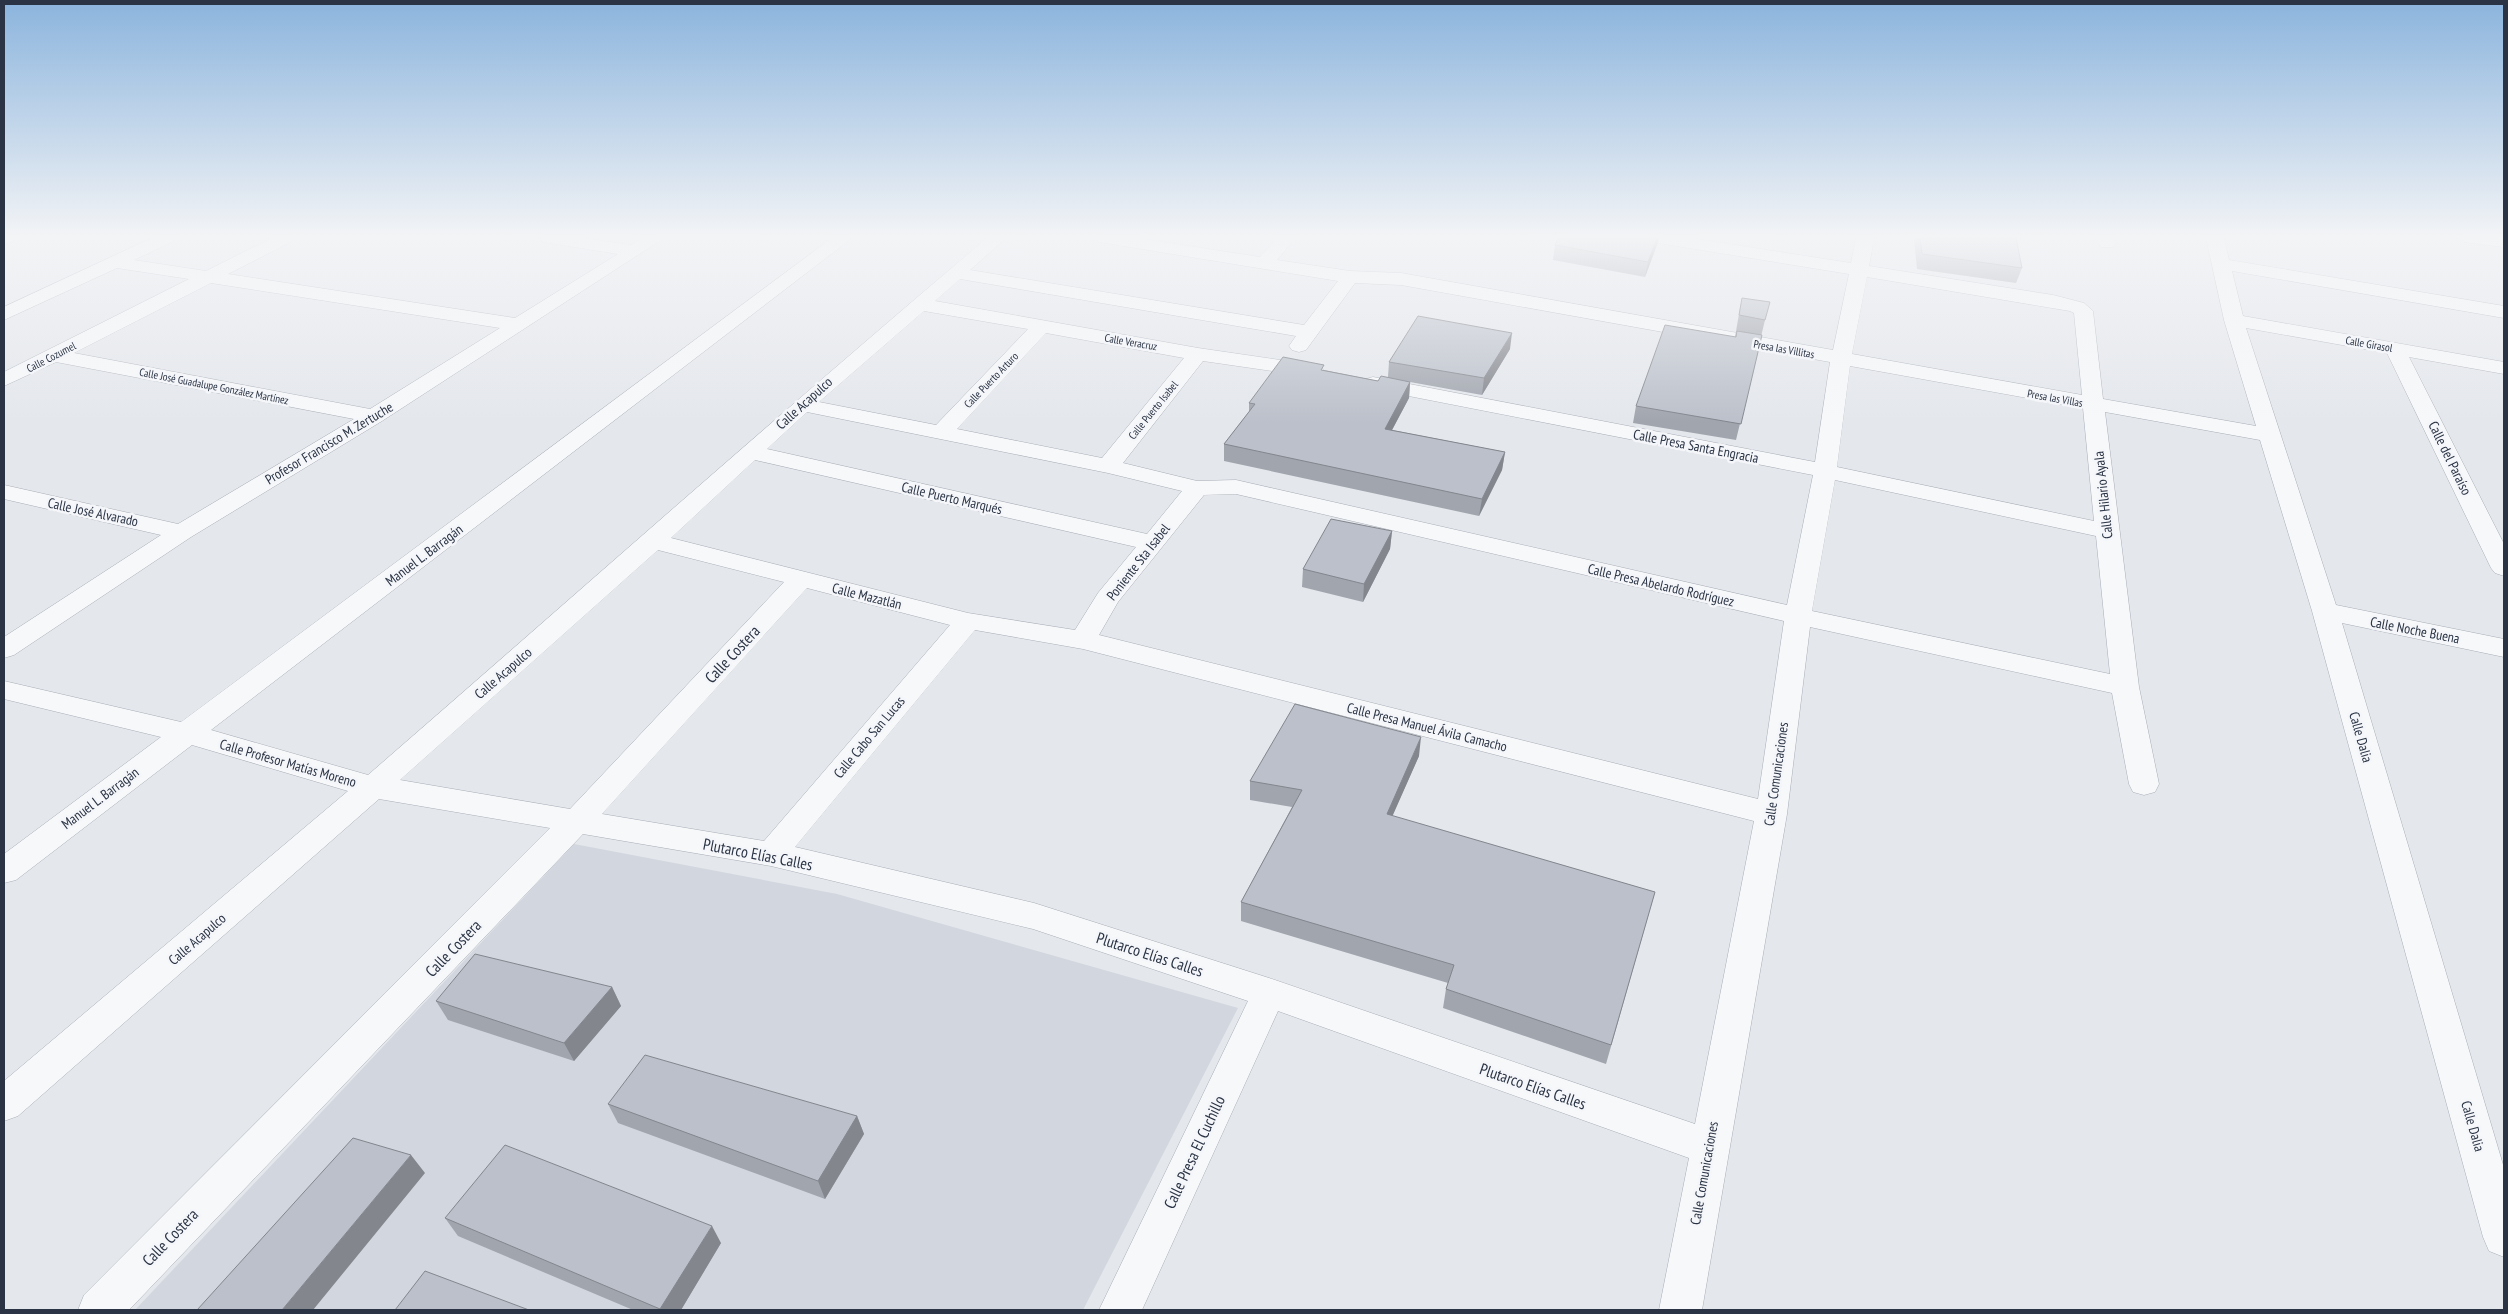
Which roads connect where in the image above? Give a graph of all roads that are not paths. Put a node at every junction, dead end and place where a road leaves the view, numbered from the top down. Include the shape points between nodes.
1 (35, 299) edge
2 (165, 299) edge
3 (349, 299) edge
4 (558, 299) edge
5 (762, 299) edge
6 (924, 299) edge
7 (1113, 299) edge
8 (1333, 299) edge
9 (1513, 299) edge
10 (1853, 299) edge
11 (2043, 299) edge
12 (2229, 299) edge
13 (2444, 299) edge
14 (919, 304) junction
15 (2504, 312) edge
16 (4, 314) edge
17 (2234, 320) junction
18 (519, 325) junction
19 (1041, 327) junction
20 (1309, 332) junction
21 (2395, 349) junction
22 (1198, 354) junction
23 (54, 355) junction
24 (1841, 359) junction
25 (1285, 366) junction
26 (2504, 368) edge
27 (4, 380) edge
28 (802, 405) junction
29 (2093, 405) junction
30 (374, 416) junction
31 (941, 433) junction
32 (2269, 435) junction
33 (750, 452) junction
34 (1108, 466) junction
35 (1825, 472) junction
36 (1197, 488) junction
37 (4, 492) edge
38 (2107, 530) junction
39 (182, 532) junction
40 (653, 541) junction
41 (1153, 543) junction
42 (2504, 568) edge
43 (801, 579) junction
44 (2325, 612) junction
45 (1798, 616) junction
46 (968, 621) junction
47 (1083, 640) junction
48 (2504, 648) edge
49 (4, 649) edge
50 (2124, 687) junction
51 (4, 690) edge
52 (186, 733) junction
53 (2144, 784) dead end
54 (373, 787) junction
55 (1770, 814) junction
56 (575, 823) junction
57 (771, 854) junction
58 (4, 871) edge
59 (1269, 993) junction
60 (4, 1104) edge
61 (1708, 1147) junction
62 (2504, 1237) edge
63 (99, 1310) edge
64 (1120, 1310) edge
65 (1681, 1310) edge

1 - 16 street
2 - 23 street, Calle Cozumel
3 - 18 street
4 - 18 street, Profesor Francisco M. Zertuche
5 - 52 street, Manuel L. Barragán
6 - 14 street, Calle Acapulco
7 - 20 street
8 - 20 street
9 - 24 street, Presa las Villitas
10 - 24 street, Calle Comunicaciones
11 - 29 street, Calle Hilario Ayala via 2077,307 2084,313
12 - 17 street, Calle Dalia
13 - 15 street
14 - 19 street, Calle Veracruz
14 - 28 street, Calle Acapulco
17 - 21 street, Calle Girasol
17 - 32 street, Calle Dalia
18 - 30 street, Profesor Francisco M. Zertuche
19 - 22 street, Calle Veracruz
19 - 31 street, Calle Puerto Arturo
20 - 25 street
21 - 26 street, Calle Girasol
21 - 42 street, Calle del Paraíso
22 - 25 street, Calle Veracruz
22 - 34 street, Calle Puerto Isabel
23 - 27 street, Calle Cozumel
23 - 30 street, Calle José Guadalupe González Martínez
24 - 29 street, Presa las Villas
24 - 35 street, Calle Comunicaciones
25 - 35 street, Calle Presa Santa Engracia
28 - 31 street
28 - 33 street, Calle Acapulco
29 - 32 street, Presa las Villas
29 - 38 street, Calle Hilario Ayala
30 - 39 street, Profesor Francisco M. Zertuche
31 - 34 street
32 - 44 street, Calle Dalia
33 - 40 street, Calle Acapulco
33 - 41 street, Calle Puerto Marqués
34 - 36 street
35 - 38 street, Calle Presa Santa Engracia
35 - 45 street, Calle Comunicaciones
36 - 41 street, Poniente Sta Isabel
36 - 45 street, Calle Presa Abelardo Rodríguez via 1236,487
37 - 39 street, Calle José Alvarado
38 - 50 street, Calle Hilario Ayala
39 - 49 street, Profesor Francisco M. Zertuche
40 - 43 street, Calle Mazatlán
40 - 54 street, Calle Acapulco
41 - 47 street, Poniente Sta Isabel via 1107,599
43 - 46 street, Calle Mazatlán
43 - 56 street, Calle Costera
44 - 48 street, Calle Noche Buena
44 - 62 street, Calle Dalia
45 - 50 street, Calle Presa Abelardo Rodríguez
45 - 55 street, Calle Comunicaciones
46 - 47 street, Calle Mazatlán
46 - 57 street, Calle Cabo San Lucas
47 - 55 street, Calle Presa Manuel Ávila Camacho
50 - 53 street, Calle Hilario Ayala
51 - 52 street, Calle Profesor Matías Moreno
52 - 54 street, Calle Profesor Matías Moreno
52 - 58 street, Manuel L. Barragán
54 - 56 street, Calle Profesor Matías Moreno
54 - 60 street, Calle Acapulco
55 - 61 street, Calle Comunicaciones
56 - 57 street, Plutarco Elías Calles
56 - 63 street, Calle Costera
57 - 59 street, Plutarco Elías Calles via 1034,916
59 - 61 street, Plutarco Elías Calles
59 - 64 street, Calle Presa El Cuchillo
61 - 65 street, Calle Comunicaciones

